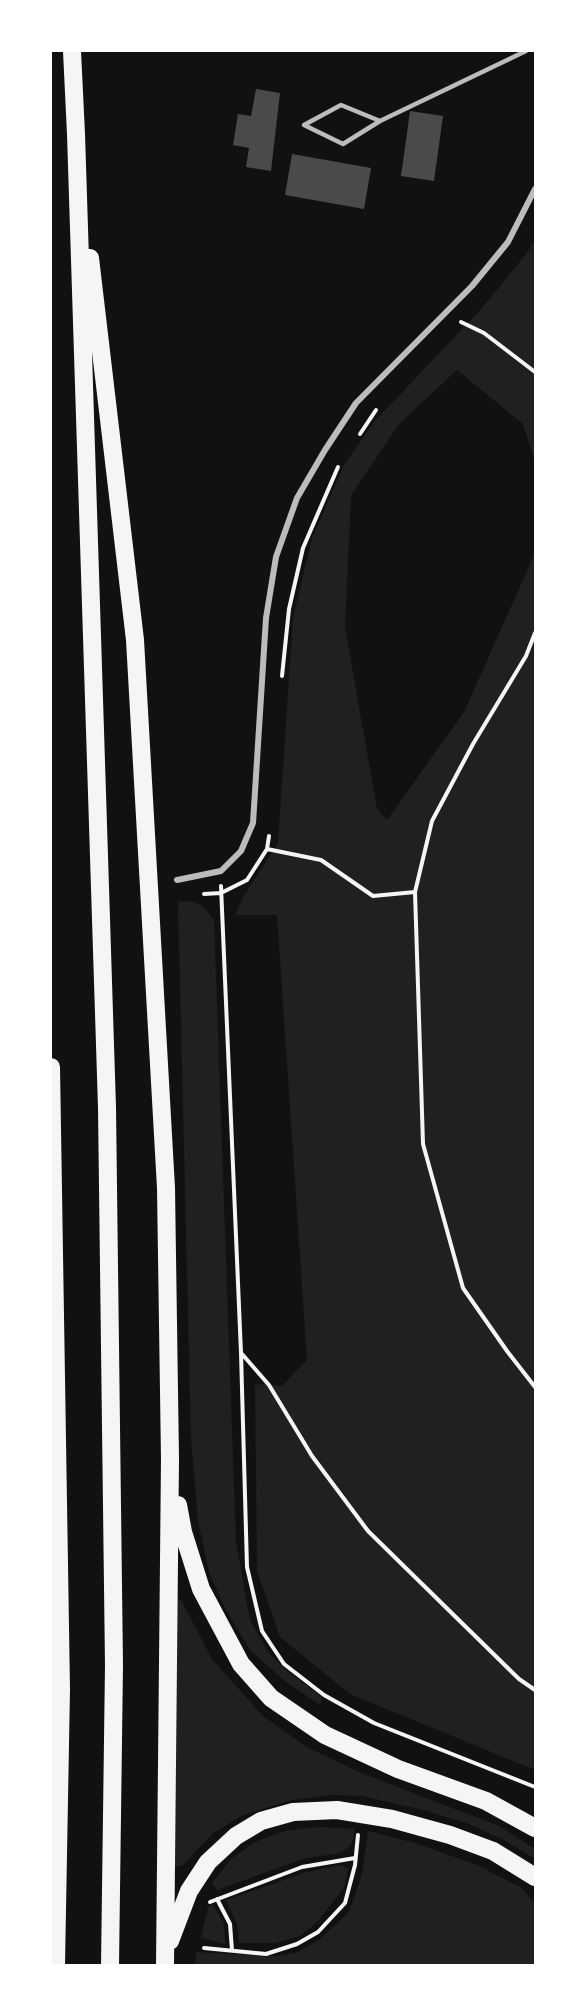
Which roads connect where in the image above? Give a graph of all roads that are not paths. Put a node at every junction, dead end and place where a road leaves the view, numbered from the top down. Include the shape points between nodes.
1 (72, 51) edge
2 (526, 51) edge
3 (380, 122) junction
4 (76, 134) junction
5 (535, 189) edge
6 (177, 880) dead end
7 (51, 1067) edge
8 (170, 1460) junction
9 (535, 1828) edge
10 (535, 1877) edge
11 (165, 1960) edge
12 (56, 1965) edge
13 (110, 1965) edge

1 - 4 highway
2 - 3 lane
3 - 3 lane via 341,105 304,125 343,144
4 - 8 highway via 135,640 166,1188
4 - 13 highway via 107,1107 114,1665
5 - 6 street via 508,242 472,286 356,403 297,498 276,557 266,618 254,823 241,851 221,871
7 - 12 highway via 61,1689
8 - 9 highway via 183,1532 201,1589 241,1664 271,1698 325,1735 398,1769 486,1801
8 - 11 highway
10 - 11 highway via 493,1851 392,1819 337,1810 293,1812 261,1821 236,1836 207,1862 189,1891

